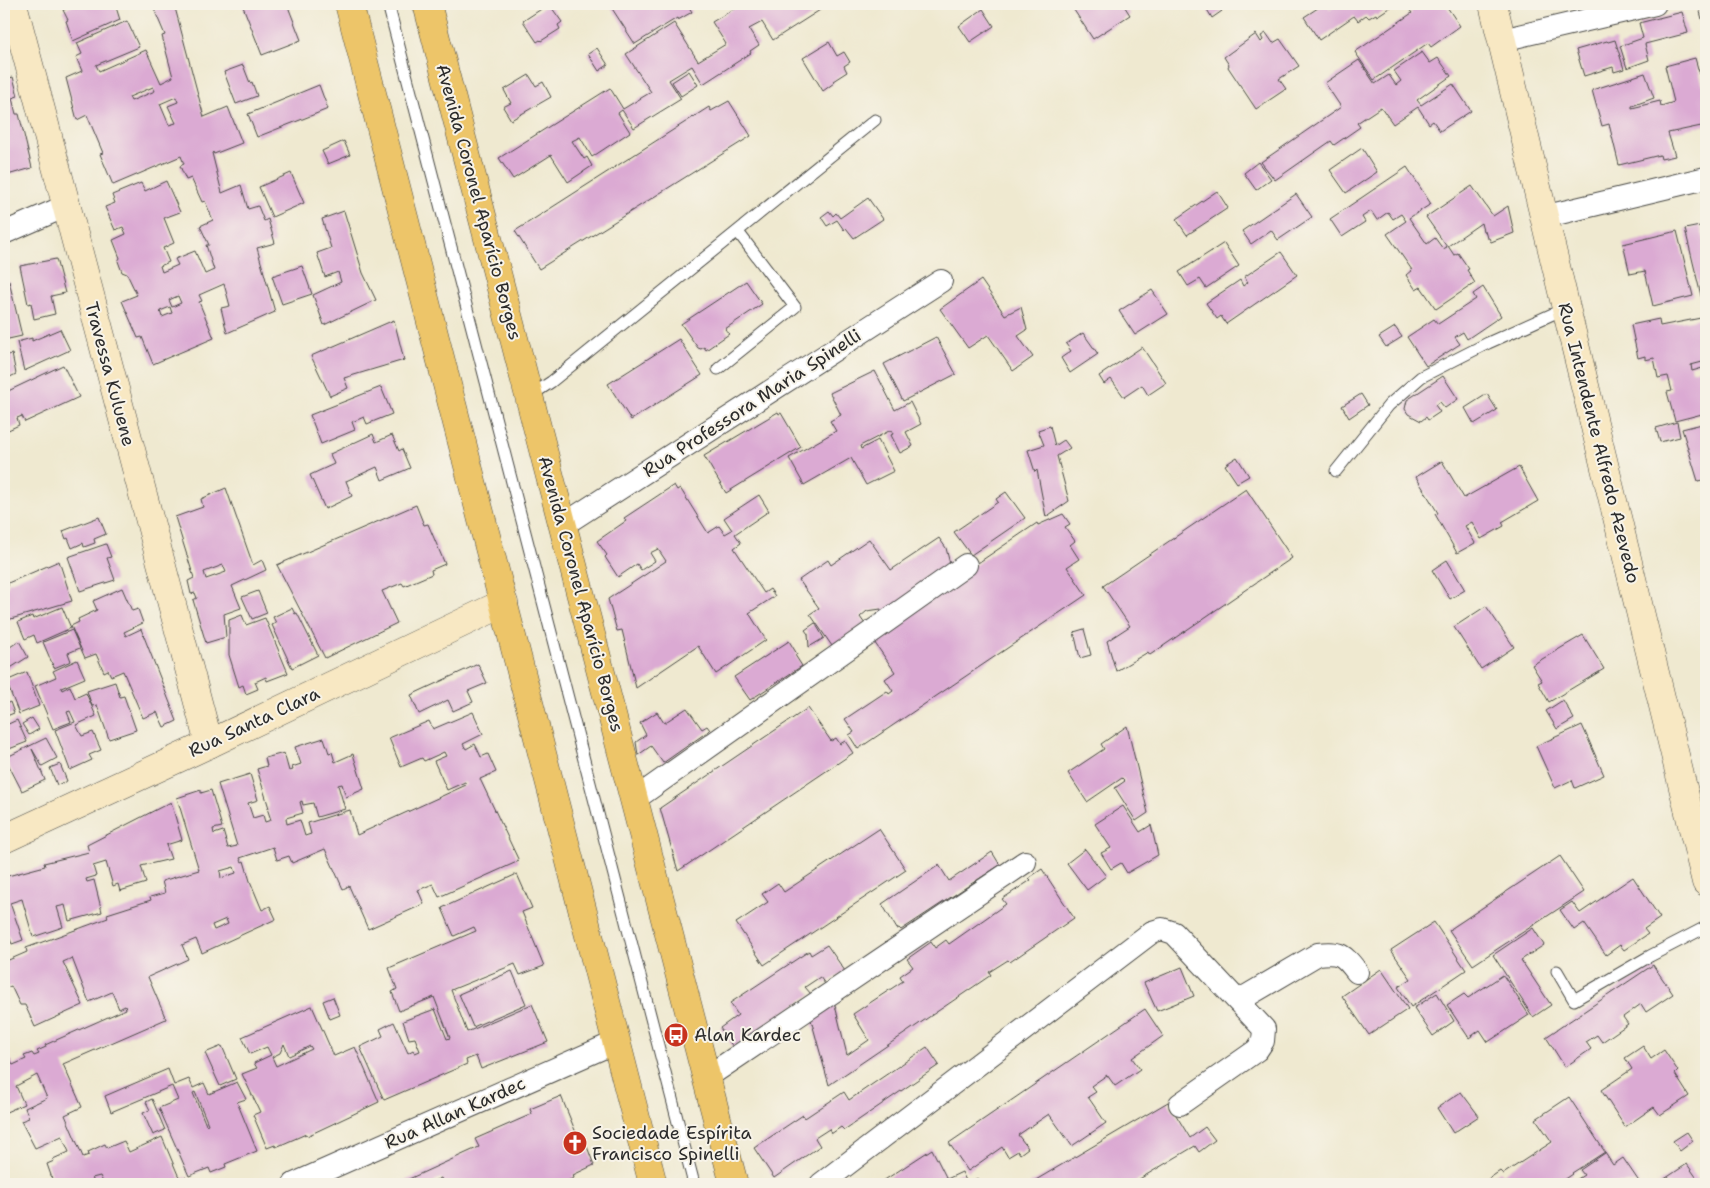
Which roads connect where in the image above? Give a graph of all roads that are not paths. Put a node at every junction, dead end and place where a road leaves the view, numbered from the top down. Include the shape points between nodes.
1 (12, 4) edge
2 (349, 4) edge
3 (388, 4) edge
4 (428, 4) edge
5 (1494, 4) edge
6 (1655, 4) edge
7 (1502, 40) junction
8 (875, 120) dead end
9 (1706, 178) edge
10 (66, 206) junction
11 (1544, 217) junction
12 (738, 232) junction
13 (4, 233) edge
14 (940, 281) dead end
15 (1566, 308) junction
16 (718, 370) dead end
17 (530, 396) junction
18 (1336, 471) dead end
19 (564, 525) junction
20 (966, 564) dead end
21 (504, 603) junction
22 (209, 744) junction
23 (635, 799) junction
24 (1698, 813) edge
25 (4, 839) edge
26 (1025, 862) dead end
27 (1706, 882) edge
28 (1706, 927) edge
29 (1357, 972) dead end
30 (1557, 972) dead end
31 (1238, 1002) junction
32 (616, 1042) junction
33 (707, 1077) junction
34 (1180, 1104) dead end
35 (294, 1184) edge
36 (653, 1184) edge
37 (694, 1184) edge
38 (734, 1184) edge
39 (821, 1184) edge

1 - 10 street, Travessa Kuluene
2 - 21 main road
3 - 37 lane
4 - 17 main road, Avenida Coronel Aparício Borges
5 - 7 street, Rua Intendente Alfredo Azevedo
6 - 7 street
7 - 11 street, Rua Intendente Alfredo Azevedo
8 - 12 lane
9 - 11 street
10 - 13 street
10 - 22 street, Travessa Kuluene
11 - 15 street, Rua Intendente Alfredo Azevedo
12 - 16 lane via 795,307
12 - 17 lane
14 - 19 street, Rua Professora Maria Spinelli
15 - 18 lane via 1421,377 1389,406
15 - 24 street, Rua Intendente Alfredo Azevedo
17 - 19 main road, Avenida Coronel Aparício Borges
19 - 23 main road, Avenida Coronel Aparício Borges
20 - 23 street
21 - 22 street, Rua Santa Clara
21 - 32 main road
22 - 25 street, Rua Santa Clara
23 - 33 main road, Avenida Coronel Aparício Borges
24 - 27 street, Rua Intendente Alfredo Azevedo
26 - 33 street
28 - 30 lane via 1574,1000
29 - 31 street via 1345,956 1332,952 1318,954
31 - 34 street via 1264,1029 1263,1041 1257,1050
31 - 39 street via 1174,933 1162,929 1152,932
32 - 35 street, Rua Allan Kardec
32 - 36 main road
33 - 38 main road, Avenida Coronel Aparício Borges

